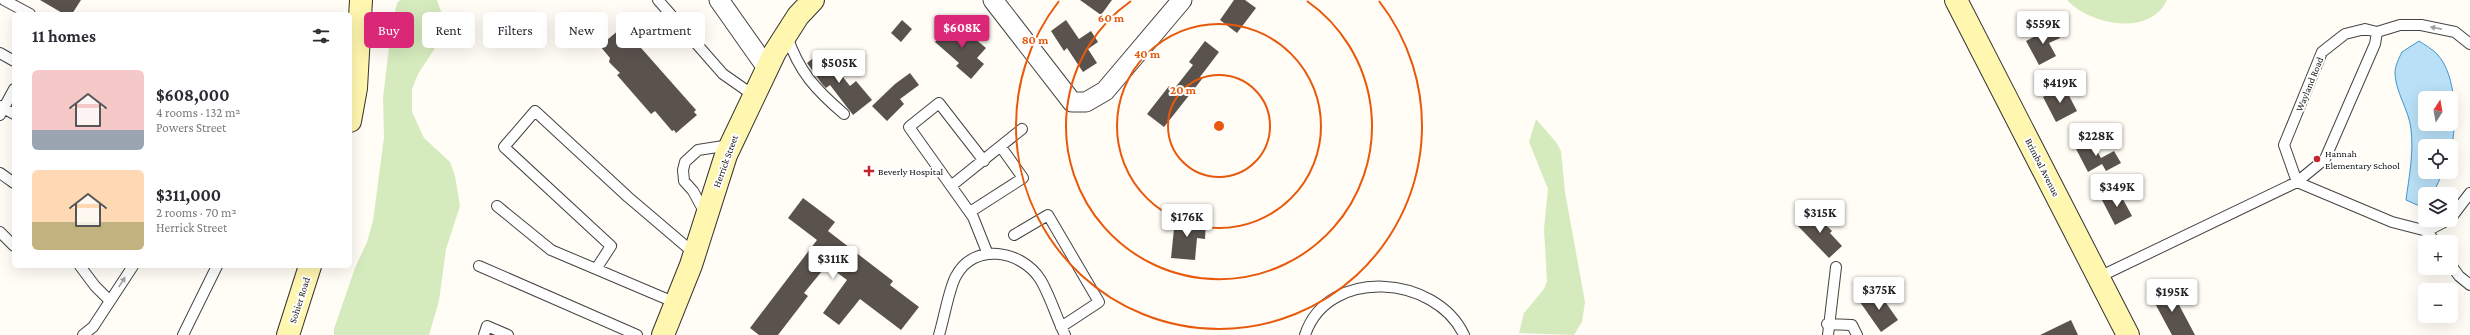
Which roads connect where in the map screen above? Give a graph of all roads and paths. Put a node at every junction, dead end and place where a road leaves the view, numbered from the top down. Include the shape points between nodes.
1 (4, 0) edge
2 (361, 0) edge
3 (658, 0) edge
4 (719, 0) edge
5 (813, 0) edge
6 (993, 0) edge
7 (1182, 0) edge
8 (1956, 0) edge
9 (26, 12) edge
10 (2377, 32) junction
11 (2455, 32) junction
12 (786, 34) junction
13 (2470, 34) edge
14 (2470, 44) edge
15 (0, 53) edge
16 (12, 60) edge
17 (767, 68) junction
18 (12, 92) edge
19 (753, 95) junction
20 (1, 109) edge
21 (352, 110) edge
22 (12, 113) edge
23 (844, 114) dead end
24 (1022, 129) dead end
25 (730, 145) junction
26 (1001, 146) junction
27 (984, 160) junction
28 (0, 173) edge
29 (12, 182) edge
30 (2297, 182) junction
31 (951, 186) junction
32 (2470, 193) edge
33 (497, 206) dead end
34 (2458, 209) edge
35 (970, 212) junction
36 (706, 217) junction
37 (2435, 227) edge
38 (2427, 231) junction
39 (0, 232) edge
40 (1014, 235) dead end
41 (2430, 235) edge
42 (12, 244) edge
43 (987, 252) junction
44 (695, 254) junction
45 (478, 266) dead end
46 (1836, 267) dead end
47 (82, 268) edge
48 (132, 268) edge
49 (216, 268) edge
50 (309, 268) edge
51 (596, 269) junction
52 (2458, 275) edge
53 (2099, 277) junction
54 (2470, 285) edge
55 (110, 301) junction
56 (676, 303) junction
57 (1827, 324) junction
58 (1063, 331) edge
59 (83, 335) edge
60 (183, 335) edge
61 (288, 335) edge
62 (484, 335) edge
63 (508, 335) edge
64 (637, 335) edge
65 (664, 335) edge
66 (939, 335) edge
67 (1305, 335) edge
68 (1464, 335) edge
69 (1828, 335) edge
70 (1857, 335) edge
71 (2128, 335) edge

1 - 9 lane
2 - 21 main road via 356,88
3 - 19 lane via 723,74
4 - 17 street
5 - 12 main road, Herrick Street
6 - 7 street via 1072,102 1086,102 1105,91
8 - 53 main road, Brimbal Avenue
11 -> 10 lane, Wayland Road via 2421,25 2400,25
10 - 30 lane via 2375,44 2324,159
10 - 30 lane, Wayland Road via 2365,29 2345,34 2322,52 2284,145
11 - 13 lane, Wayland Road
11 - 14 lane, Wayland Road
12 - 17 main road, Herrick Street
12 - 23 lane via 795,59 819,92
15 - 16 lane
17 - 19 main road, Herrick Street
18 - 20 lane
19 - 25 main road, Herrick Street
20 - 22 lane
24 - 26 lane
25 - 36 main road, Herrick Street
25 - 36 lane via 698,150 685,162 684,180 693,191
26 - 27 lane
26 - 35 lane via 1023,178
27 - 31 lane
27 - 31 lane via 939,103 909,127
28 - 29 lane
30 - 38 lane via 2392,222
30 - 53 lane
31 - 35 lane
32 - 34 lane
33 - 51 lane via 550,250
35 - 43 lane
36 - 44 main road, Herrick Street
37 - 38 lane
38 - 41 lane
39 - 42 lane
40 - 58 lane via 1048,215 1099,302
43 - 58 lane via 1002,254 1025,263 1040,279
43 - 66 lane via 967,262 956,276
44 - 51 lane via 628,197 535,111 504,147 611,246
44 - 56 main road, Herrick Street
45 - 64 lane
46 - 57 lane
47 - 55 lane
55 -> 48 lane
49 - 60 lane
50 - 61 main road, Sohier Road
51 - 56 lane
52 - 54 lane
53 - 71 main road, Brimbal Avenue
55 - 59 lane via 93,327
56 - 65 main road, Herrick Street
57 - 69 lane
57 - 70 lane via 1852,325
62 - 63 lane via 487,326
67 - 68 lane via 1308,325 1323,308 1341,296 1363,287 1393,287 1417,292 1441,306 1458,322

